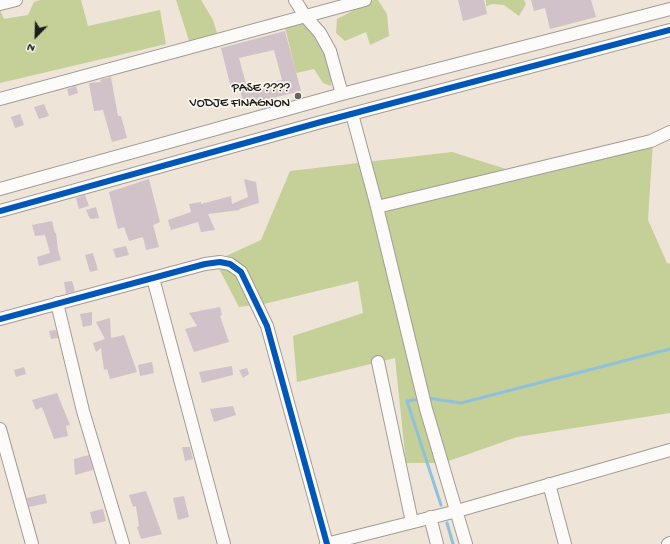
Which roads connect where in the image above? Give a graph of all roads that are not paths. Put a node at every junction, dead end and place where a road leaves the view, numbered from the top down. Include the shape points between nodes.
1 (16, 0) edge
2 (295, 0) edge
3 (365, 0) edge
4 (0, 4) edge
5 (670, 9) edge
6 (305, 16) junction
7 (670, 30) edge
8 (342, 94) junction
9 (0, 99) edge
10 (352, 114) junction
11 (670, 132) edge
12 (0, 189) edge
13 (376, 207) junction
14 (0, 211) edge
15 (153, 278) junction
16 (56, 303) junction
17 (0, 319) edge
18 (378, 362) dead end
19 (0, 429) edge
20 (670, 450) edge
21 (549, 484) junction
22 (458, 511) junction
23 (430, 517) junction
24 (412, 522) junction
25 (32, 544) edge
26 (123, 544) edge
27 (224, 544) edge
28 (327, 544) edge
29 (436, 544) edge
30 (466, 544) edge
31 (565, 544) edge

1 - 4 street
2 - 6 street
3 - 6 street
5 - 8 street
6 - 8 street via 320,33 330,51
6 - 9 street
7 - 10 street
8 - 12 street
10 - 13 street
10 - 14 street
11 - 13 street via 651,141
13 - 22 street via 426,409
15 - 16 street
15 - 27 street
15 - 28 street via 220,262 230,264 241,272 267,326
16 - 17 street
16 - 26 street via 83,411
18 - 24 street
19 - 25 street
20 - 21 street
21 - 22 street
21 - 31 street
22 - 23 street
22 - 30 street
23 - 24 street
23 - 29 street
24 - 28 street

